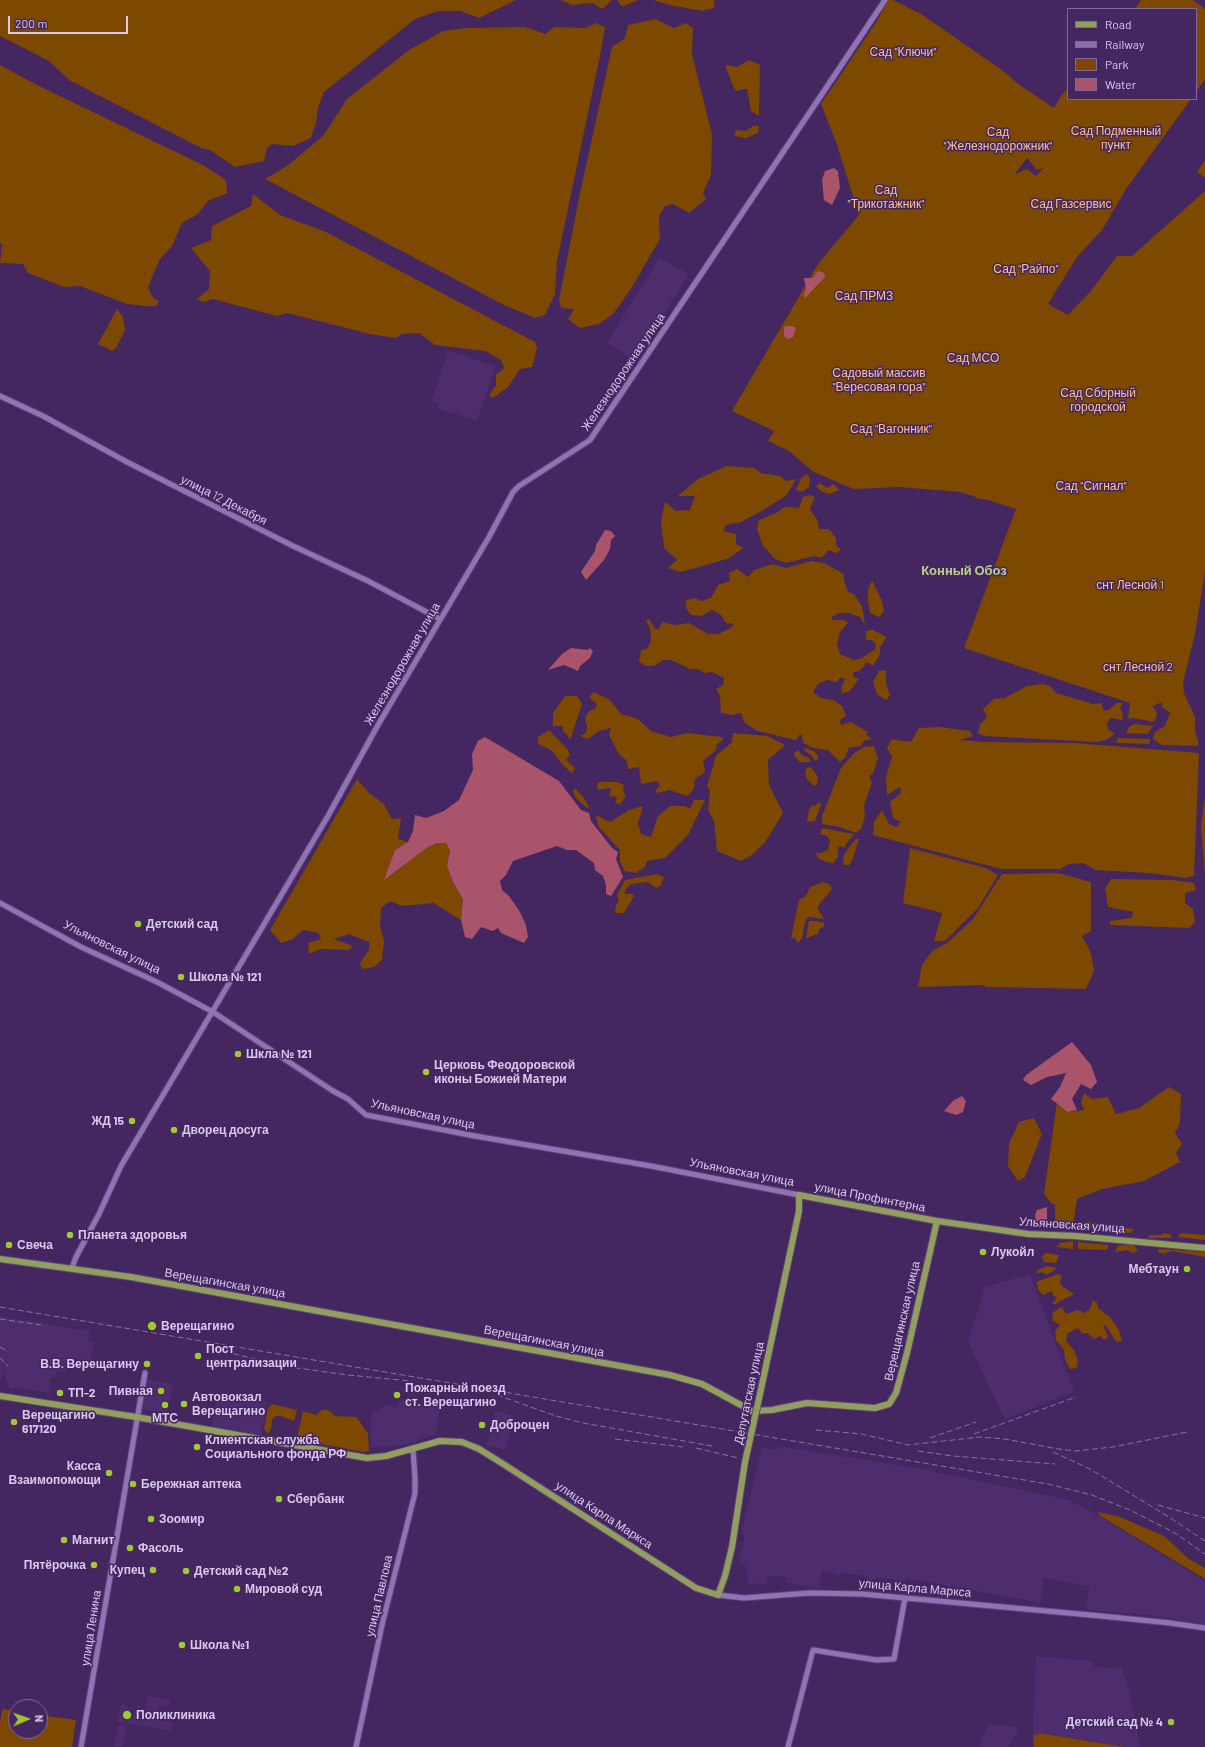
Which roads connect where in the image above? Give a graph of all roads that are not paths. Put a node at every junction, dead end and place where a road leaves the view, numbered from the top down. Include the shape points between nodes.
1 (885, 0) edge
2 (0, 396) edge
3 (440, 619) junction
4 (0, 903) edge
5 (213, 1012) junction
6 (799, 1195) junction
7 (937, 1221) junction
8 (1205, 1248) edge
9 (0, 1259) edge
10 (72, 1268) junction
11 (145, 1373) dead end
12 (0, 1396) edge
13 (136, 1417) junction
14 (413, 1449) junction
15 (718, 1595) junction
16 (905, 1598) junction
17 (1205, 1628) edge
18 (81, 1747) edge
19 (356, 1747) edge
20 (788, 1747) edge

1 - 3 street, Железнодорожная улица via 590,440 513,492
2 - 3 street, улица 12 Декабря
3 - 5 street, Железнодорожная улица
4 - 5 street, Ульяновская улица via 81,947 157,982
5 - 6 street, Ульяновская улица via 348,1099 366,1115
5 - 10 street, Железнодорожная улица via 121,1166
6 - 7 main road, улица Профинтерна
6 - 15 main road, Депутатская улица, bridge via 799,1211 745,1462 732,1547
7 - 8 main road, Ульяновская улица via 1028,1234
7 - 10 main road, Верещагинская улица via 896,1393 889,1404 875,1408 806,1403 752,1411 702,1384 670,1375
9 - 10 main road, Верещагинская улица
11 - 13 street, улица Ленина
12 - 13 main road, улица Карла Маркса
13 - 14 main road, улица Карла Маркса via 358,1457 386,1456
13 - 18 street, улица Ленина
14 - 15 main road, улица Карла Маркса via 426,1444 451,1441 462,1442 479,1449 696,1588
14 - 19 street, улица Павлова via 415,1493 382,1625
15 - 16 street, улица Карла Маркса via 744,1598 827,1592
16 - 17 street, улица Карла Маркса
16 - 20 street via 894,1659 876,1660 813,1650

